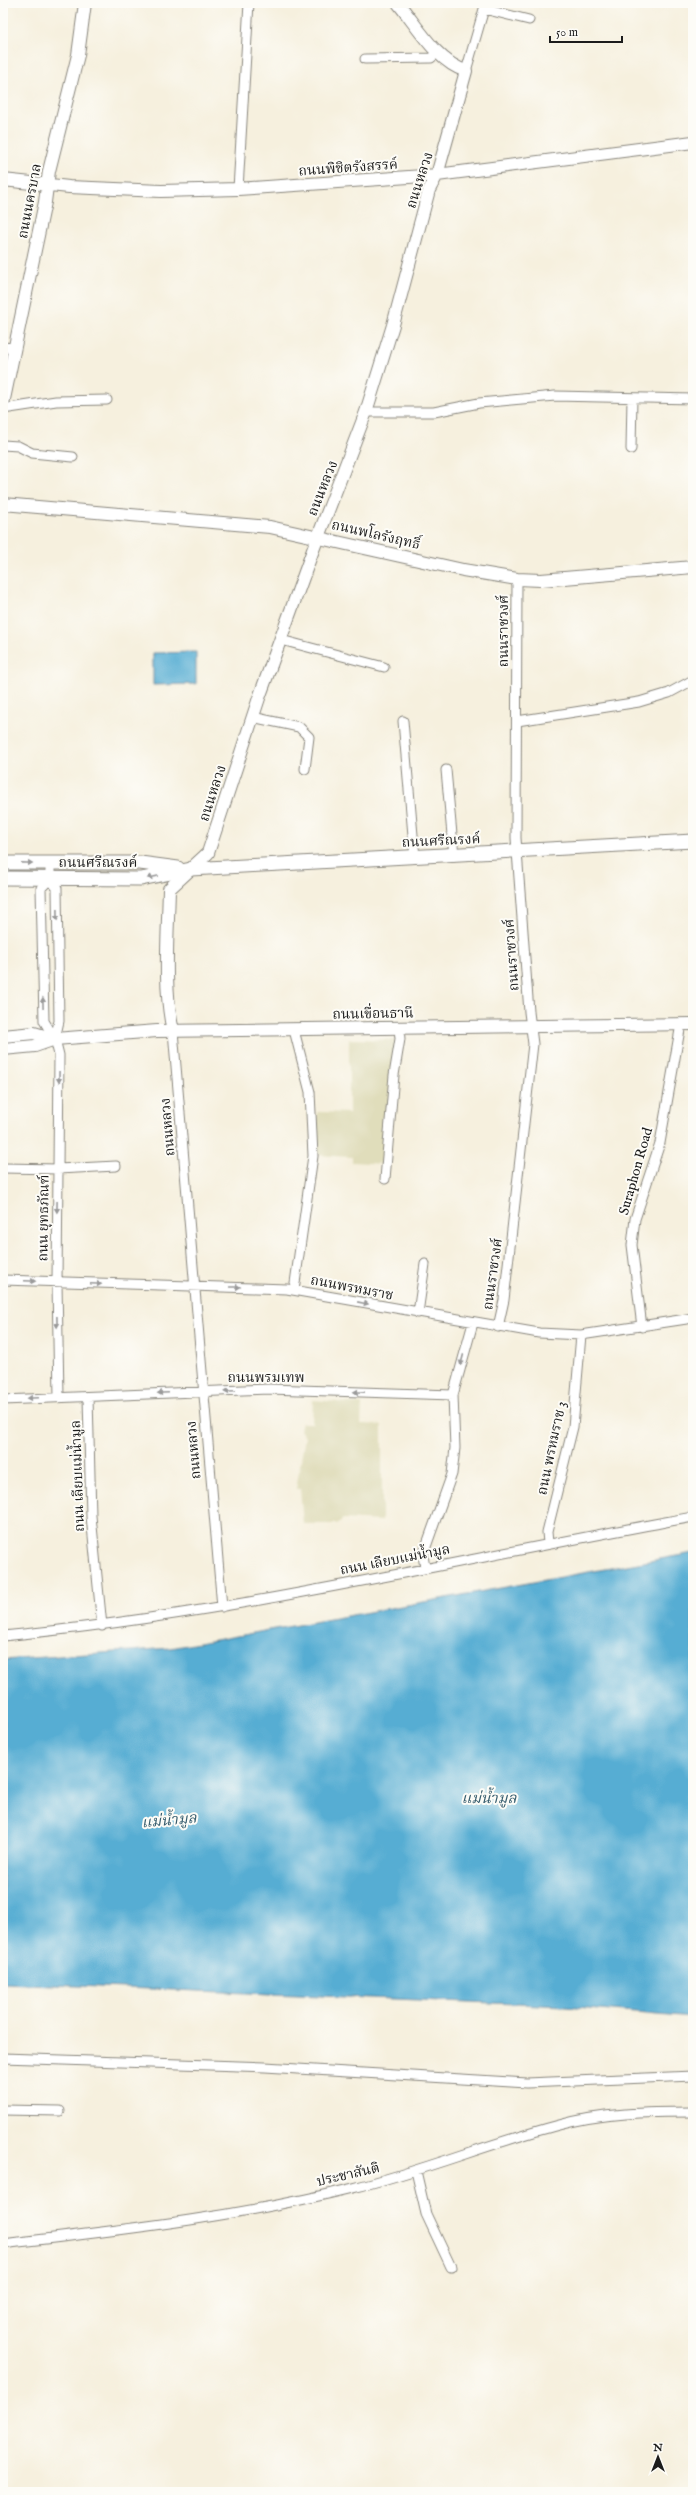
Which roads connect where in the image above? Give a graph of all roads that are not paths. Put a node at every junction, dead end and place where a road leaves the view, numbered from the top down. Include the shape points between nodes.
1 (85, 3) edge
2 (249, 3) edge
3 (398, 3) edge
4 (529, 20) dead end
5 (438, 52) junction
6 (366, 59) dead end
7 (466, 71) junction
8 (693, 142) edge
9 (437, 175) junction
10 (3, 180) edge
11 (47, 186) junction
12 (238, 189) junction
13 (8, 348) edge
14 (632, 398) junction
15 (693, 399) edge
16 (107, 400) dead end
17 (3, 404) edge
18 (3, 409) edge
19 (366, 412) junction
20 (3, 445) edge
21 (631, 449) dead end
22 (73, 457) dead end
23 (3, 504) edge
24 (318, 536) junction
25 (693, 567) edge
26 (517, 579) junction
27 (281, 640) junction
28 (384, 668) dead end
29 (693, 680) edge
30 (252, 718) junction
31 (403, 721) dead end
32 (517, 721) junction
33 (305, 769) dead end
34 (446, 770) dead end
35 (693, 841) edge
36 (518, 851) junction
37 (454, 856) junction
38 (415, 858) junction
39 (3, 863) edge
40 (50, 863) junction
41 (191, 869) junction
42 (3, 878) edge
43 (50, 879) junction
44 (687, 1024) edge
45 (531, 1026) junction
46 (399, 1027) junction
47 (294, 1030) junction
48 (173, 1031) junction
49 (3, 1036) edge
50 (54, 1039) junction
51 (3, 1049) edge
52 (116, 1166) dead end
53 (3, 1168) edge
54 (58, 1169) junction
55 (385, 1179) dead end
56 (425, 1264) dead end
57 (3, 1280) edge
58 (56, 1283) junction
59 (196, 1288) junction
60 (294, 1290) junction
61 (418, 1314) junction
62 (693, 1318) edge
63 (473, 1323) junction
64 (498, 1327) junction
65 (642, 1327) junction
66 (581, 1335) junction
67 (202, 1392) junction
68 (453, 1395) junction
69 (88, 1396) junction
70 (58, 1397) junction
71 (3, 1400) edge
72 (693, 1517) edge
73 (548, 1543) junction
74 (424, 1568) junction
75 (222, 1607) junction
76 (102, 1626) junction
77 (3, 1636) edge
78 (3, 2058) edge
79 (693, 2076) edge
80 (3, 2110) edge
81 (60, 2111) dead end
82 (693, 2112) edge
83 (416, 2171) junction
84 (3, 2244) edge
85 (451, 2267) dead end

1 - 11 street, ถนนนครบาล via 78,55
2 - 12 street
3 - 5 street
4 - 7 street, ถนนหลวง via 484,9
5 - 6 street via 431,58
5 - 7 street via 457,68
7 - 9 street, ถนนหลวง
8 - 9 street, ถนนพิชิตรังสรรค์
9 - 12 street, ถนนพิชิตรังสรรค์
9 - 19 street, ถนนหลวง via 429,190 393,325
10 - 11 street, ถนนพิชิตรังสรรค์
11 - 12 street, ถนนพิชิตรังสรรค์ via 161,191
11 - 13 street, ถนนนครบาล
13 - 17 street, ถนนนครบาล
14 - 15 street
14 - 19 street via 555,396 479,403 434,412
14 - 21 street
16 - 18 street via 56,401
19 - 24 street, ถนนหลวง
20 - 22 street via 18,446 32,453
23 - 24 street, ถนนพโลรังฤทธิ์ via 264,526
24 - 26 street, ถนนพโลรังฤทธิ์ via 463,570
24 - 27 street, ถนนหลวง
25 - 26 street, ถนนพโลรังฤทธิ์ via 541,580
26 - 32 street, ถนนราชวงศ์
27 - 28 street
27 - 30 street, ถนนหลวง
29 - 32 street via 669,694 639,702
30 - 33 street via 299,726 309,736
30 - 41 street, ถนนหลวง via 208,853
31 - 38 street
32 - 36 street, ถนนราชวงศ์
34 - 37 street
35 - 36 main road, ถนนศรีณรงค์
36 - 37 main road, ถนนศรีณรงค์
36 - 45 street, ถนนราชวงศ์
37 - 38 main road, ถนนศรีณรงค์
38 - 41 main road, ถนนศรีณรงค์
39 -> 40 main road, ถนนศรีณรงค์
40 - 41 main road, ถนนศรีณรงค์ via 140,863
40 - 43 street
41 -> 43 main road, ถนนศรีณรงค์ via 141,879
41 - 48 street, ถนนหลวง via 169,889 169,983
42 - 43 main road, ถนนศรีณรงค์
43 -> 50 street via 57,888 59,1021
50 -> 43 street via 44,1021 41,888
44 - 45 street, ถนนเขื่อนธานี
44 - 65 street, Suraphon Road via 660,1143 635,1219 632,1245
45 - 46 street, ถนนเขื่อนธานี
45 - 64 street, ถนนราชวงศ์ via 533,1044 504,1300
46 - 47 street, ถนนเขื่อนธานี
46 - 55 street via 400,1039 394,1075
47 - 48 street, ถนนเขื่อนธานี
47 - 60 street via 310,1092 313,1156
48 - 50 street, ถนนเขื่อนธานี
48 - 59 street, ถนนหลวง
49 - 50 street, ถนนเขื่อนธานี via 34,1033
50 - 51 street, ถนนเขื่อนธานี via 35,1046
50 -> 54 street, ถนน ยุทธภัณฑ์ via 59,1055
52 - 54 street
53 - 54 street
54 -> 58 street, ถนน ยุทธภัณฑ์
56 - 61 street
57 -> 58 street, ถนนพรหมราช
58 -> 59 street, ถนนพรหมราช
58 -> 70 street, ถนน ยุทธภัณฑ์
59 -> 60 street, ถนนพรหมราช via 257,1287
59 - 67 street, ถนนหลวง
60 -> 61 street, ถนนพรหมราช
61 - 63 street, ถนนพรหมราช
62 - 65 street, ถนนพรหมราช
63 - 64 street, ถนนพรหมราช
63 -> 68 street
64 - 66 street, ถนนพรหมราช via 539,1333
65 - 66 street, ถนนพรหมราช
66 - 73 street, ถนน พรหมราช 3 via 573,1427 547,1532
68 -> 67 street, ถนนพรมเทพ via 269,1389
67 -> 69 street, ถนนพรมเทพ
67 - 75 street, ถนนหลวง
68 - 74 street via 456,1448 452,1474 423,1555
69 - 70 street, ถนนพรมเทพ
69 - 76 street, ถนน เลียบแม่น้ำมูล via 91,1516
70 -> 71 street, ถนนพรมเทพ
72 - 73 street, ถนน เลียบแม่น้ำมูล
73 - 74 street, ถนน เลียบแม่น้ำมูล
74 - 75 street, ถนน เลียบแม่น้ำมูล
75 - 76 street, ถนน เลียบแม่น้ำมูล
76 - 77 street, ถนน เลียบแม่น้ำมูล
78 - 79 street via 265,2067 527,2083
80 - 81 street
82 - 83 street, ประชาสันติ via 619,2114 560,2124
83 - 84 street, ประชาสันติ via 272,2205 102,2232
83 - 85 street via 426,2214

